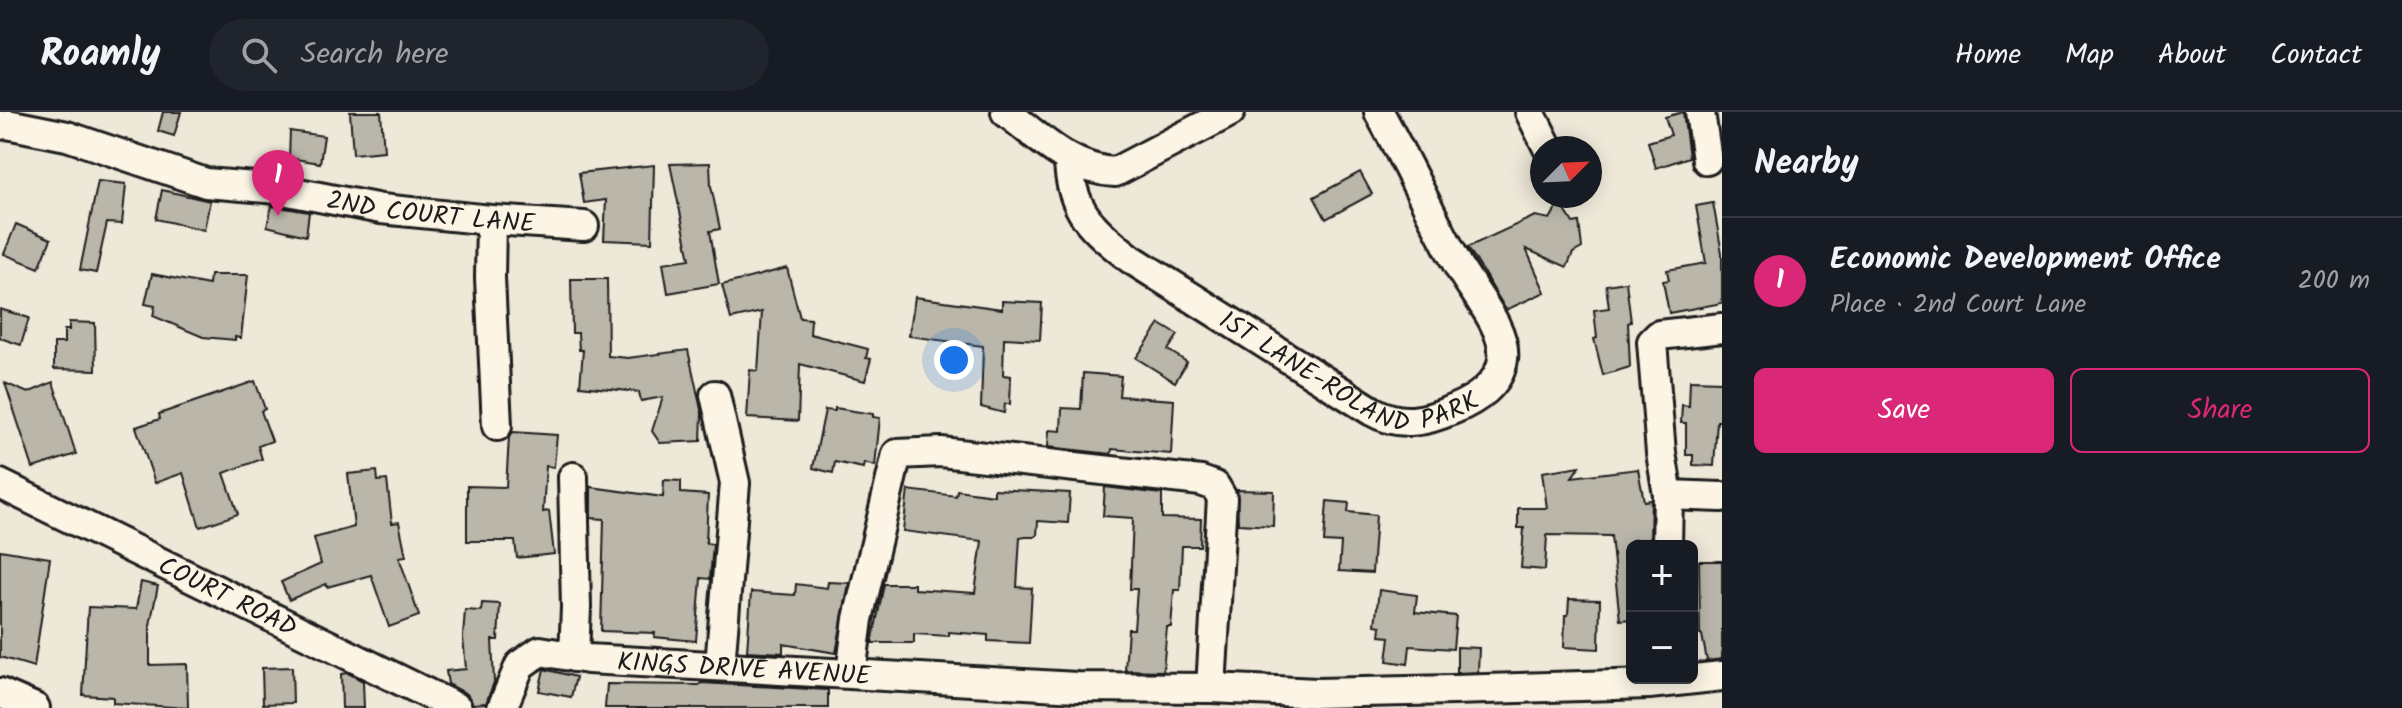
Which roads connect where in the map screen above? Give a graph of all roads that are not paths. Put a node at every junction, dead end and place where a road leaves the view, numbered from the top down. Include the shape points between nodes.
1 (1006, 112) edge
2 (1230, 112) edge
3 (1379, 112) edge
4 (1530, 112) edge
5 (1700, 112) edge
6 (0, 125) edge
7 (1542, 136) edge
8 (1069, 160) junction
9 (1707, 160) dead end
10 (491, 220) junction
11 (584, 226) dead end
12 (1722, 328) edge
13 (715, 395) dead end
14 (497, 426) dead end
15 (573, 477) dead end
16 (0, 484) edge
17 (1668, 495) junction
18 (1722, 497) edge
19 (1667, 540) edge
20 (574, 657) junction
21 (720, 666) junction
22 (851, 673) junction
23 (1722, 676) edge
24 (1698, 677) edge
25 (1649, 684) edge
26 (1211, 688) junction
27 (0, 693) edge
28 (35, 708) edge
29 (457, 708) edge
30 (502, 708) edge

1 - 8 street
2 - 8 street via 1115,172
3 - 8 street, 1ST LANE-ROLAND PARK via 1502,342 1503,359 1495,379 1478,399 1409,423 1372,411 1131,259 1084,217 1072,190
4 - 7 street
5 - 9 street
6 - 10 street, 2ND COURT LANE via 67,136 206,183
10 - 11 street, 2ND COURT LANE
10 - 14 street
12 - 17 street via 1659,335 1652,342
13 - 21 street via 735,483
15 - 20 street
16 - 29 street, COURT ROAD
17 - 18 street
17 - 19 street
20 - 21 street, KINGS DRIVE AVENUE
20 - 30 street, KINGS DRIVE AVENUE via 540,651 520,665
21 - 22 street, KINGS DRIVE AVENUE
22 - 26 street, KINGS DRIVE AVENUE via 1077,687
22 - 26 street via 858,619 897,454 941,452 1215,486 1222,498
23 - 24 street
25 - 26 street, KINGS DRIVE AVENUE via 1317,693
27 - 28 street

